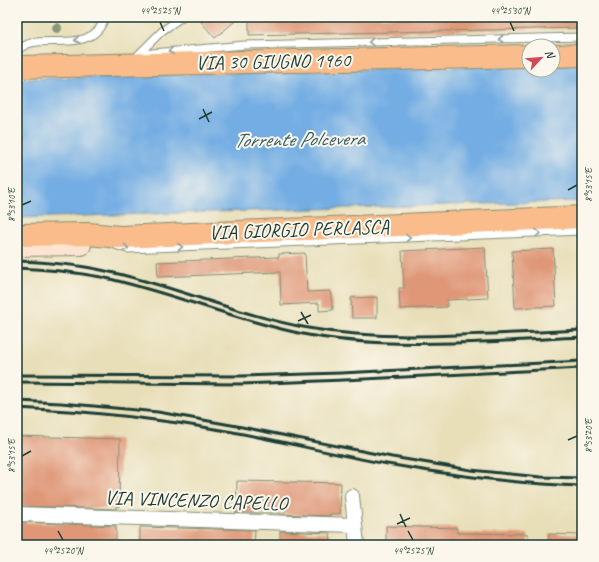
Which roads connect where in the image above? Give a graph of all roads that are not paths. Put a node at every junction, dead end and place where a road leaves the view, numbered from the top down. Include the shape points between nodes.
1 (105, 17) edge
2 (182, 17) edge
3 (582, 37) edge
4 (17, 50) edge
5 (582, 55) edge
6 (521, 56) edge
7 (561, 56) edge
8 (134, 59) junction
9 (17, 67) edge
10 (582, 217) edge
11 (582, 231) edge
12 (17, 235) edge
13 (115, 241) junction
14 (17, 246) edge
15 (352, 496) dead end
16 (17, 514) edge
17 (354, 525) junction
18 (357, 545) edge

1 -> 4 lane via 103,26 91,36 78,41 31,43
2 - 8 lane via 162,31
3 -> 8 lane via 260,45
5 - 7 main road
6 - 8 main road, VIA 30 GIUGNO 1960
8 - 9 main road, VIA 30 GIUGNO 1960
10 - 13 main road, VIA GIORGIO PERLASCA
13 -> 11 lane via 127,249
12 - 13 main road, VIA GIORGIO PERLASCA via 88,234
13 - 14 main road
15 - 17 street
16 - 17 street, VIA VINCENZO CAPELLO
17 - 18 street

